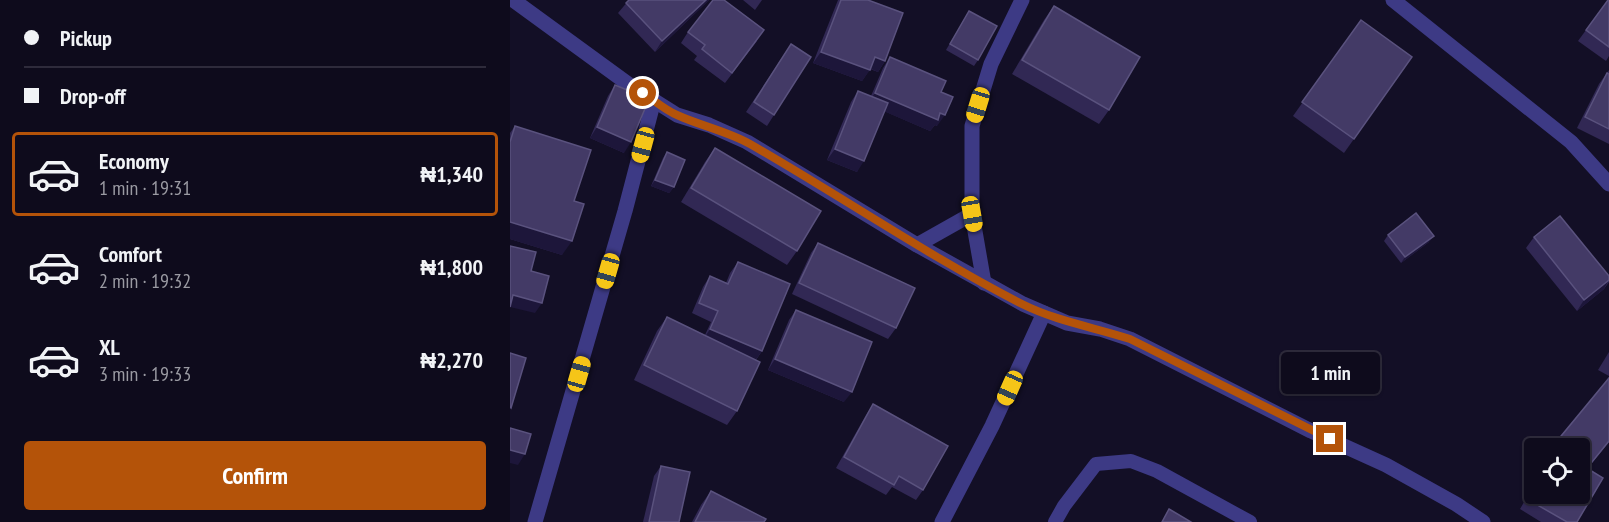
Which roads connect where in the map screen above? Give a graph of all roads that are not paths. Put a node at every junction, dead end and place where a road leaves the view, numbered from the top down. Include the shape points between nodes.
1 (513, 0) edge
2 (1022, 0) edge
3 (1393, 0) edge
4 (654, 100) junction
5 (1609, 184) edge
6 (972, 214) junction
7 (917, 245) junction
8 (984, 283) junction
9 (1044, 313) junction
10 (536, 522) edge
11 (942, 522) edge
12 (1055, 522) edge
13 (1250, 522) edge
14 (1483, 522) edge

1 - 4 street
2 - 6 street via 991,64 972,126
3 - 5 street via 1571,142
4 - 7 street via 677,115 747,142
4 - 10 street
6 - 7 street
6 - 8 street
7 - 8 street
8 - 9 street
9 - 11 street
9 - 14 street via 1130,339 1386,465
12 - 13 lane via 1096,464 1131,461

